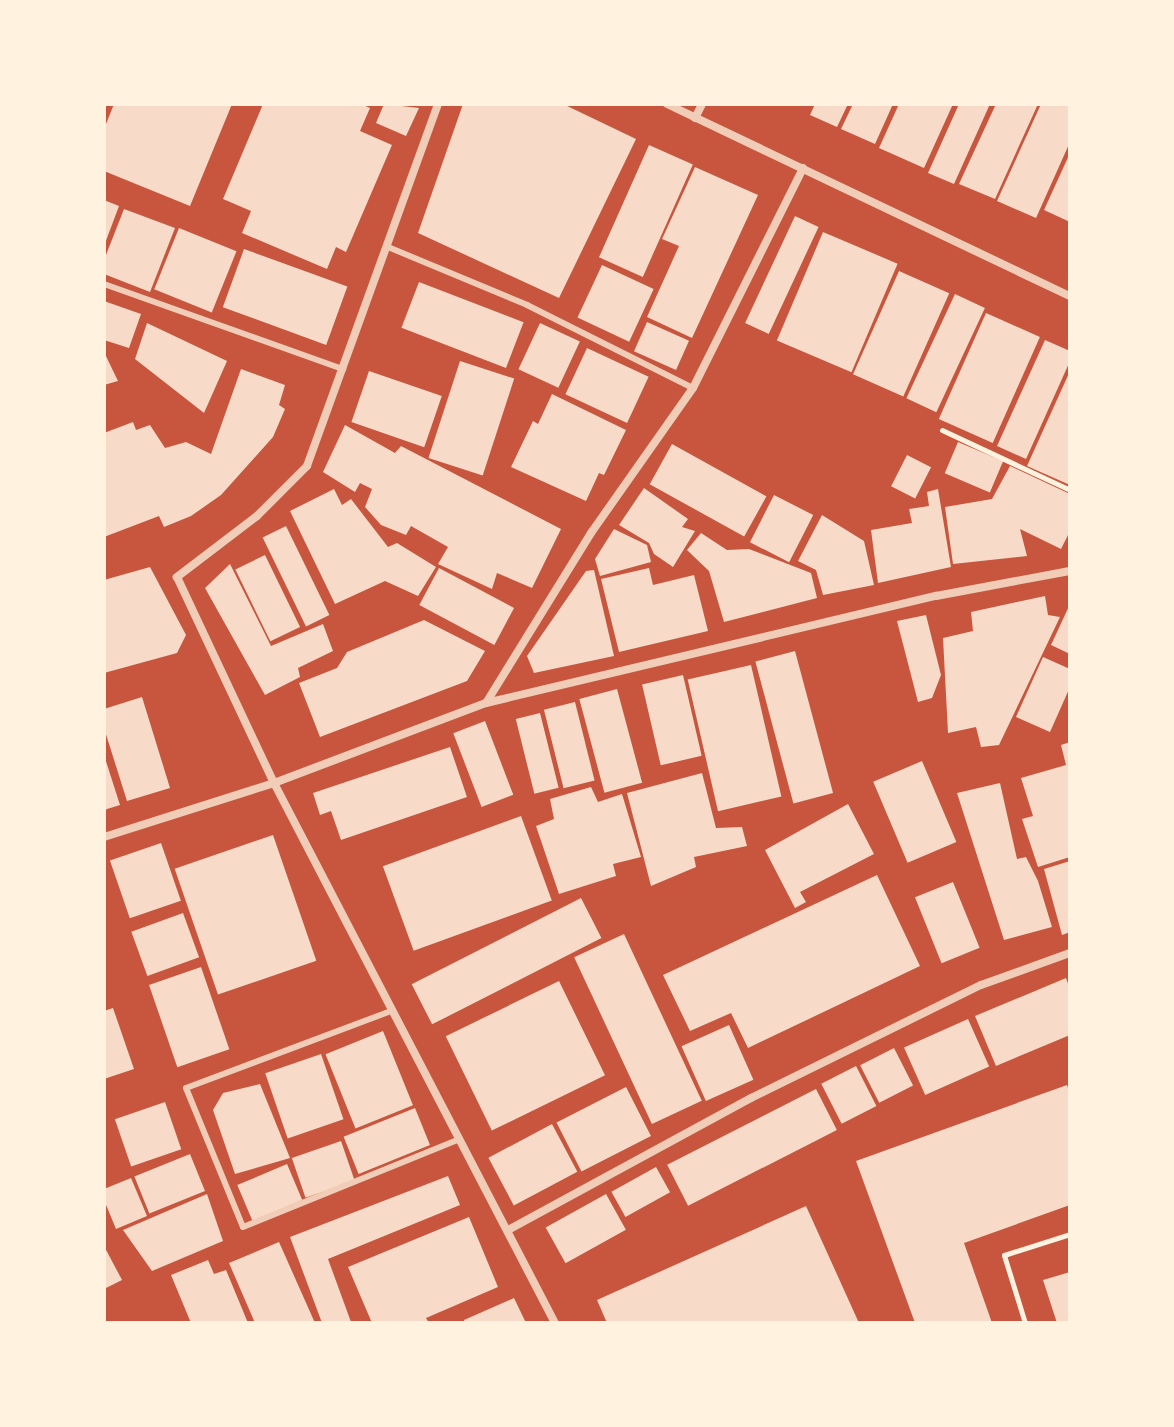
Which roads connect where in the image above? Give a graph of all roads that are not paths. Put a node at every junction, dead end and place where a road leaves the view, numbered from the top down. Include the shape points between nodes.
1 (438, 104) edge
2 (667, 104) edge
3 (702, 104) edge
4 (695, 118) junction
5 (803, 168) junction
6 (388, 247) junction
7 (104, 284) edge
8 (1070, 296) edge
9 (343, 369) junction
10 (693, 388) junction
11 (1070, 571) edge
12 (486, 703) junction
13 (274, 783) junction
14 (104, 837) edge
15 (1070, 953) edge
16 (391, 1011) junction
17 (460, 1139) junction
18 (508, 1230) junction
19 (555, 1323) edge

1 - 6 street
2 - 4 street
3 - 4 street
4 - 5 street
5 - 8 street
5 - 10 street
6 - 9 street
6 - 10 lane via 527,305
7 - 9 lane
9 - 13 street via 307,466 257,516 177,577
10 - 12 street via 591,533
11 - 12 street via 936,596
12 - 13 street
13 - 14 street
13 - 16 street
15 - 18 street via 981,985 765,1091
16 - 17 street
16 - 17 lane via 186,1088 243,1227
17 - 18 street
18 - 19 street

